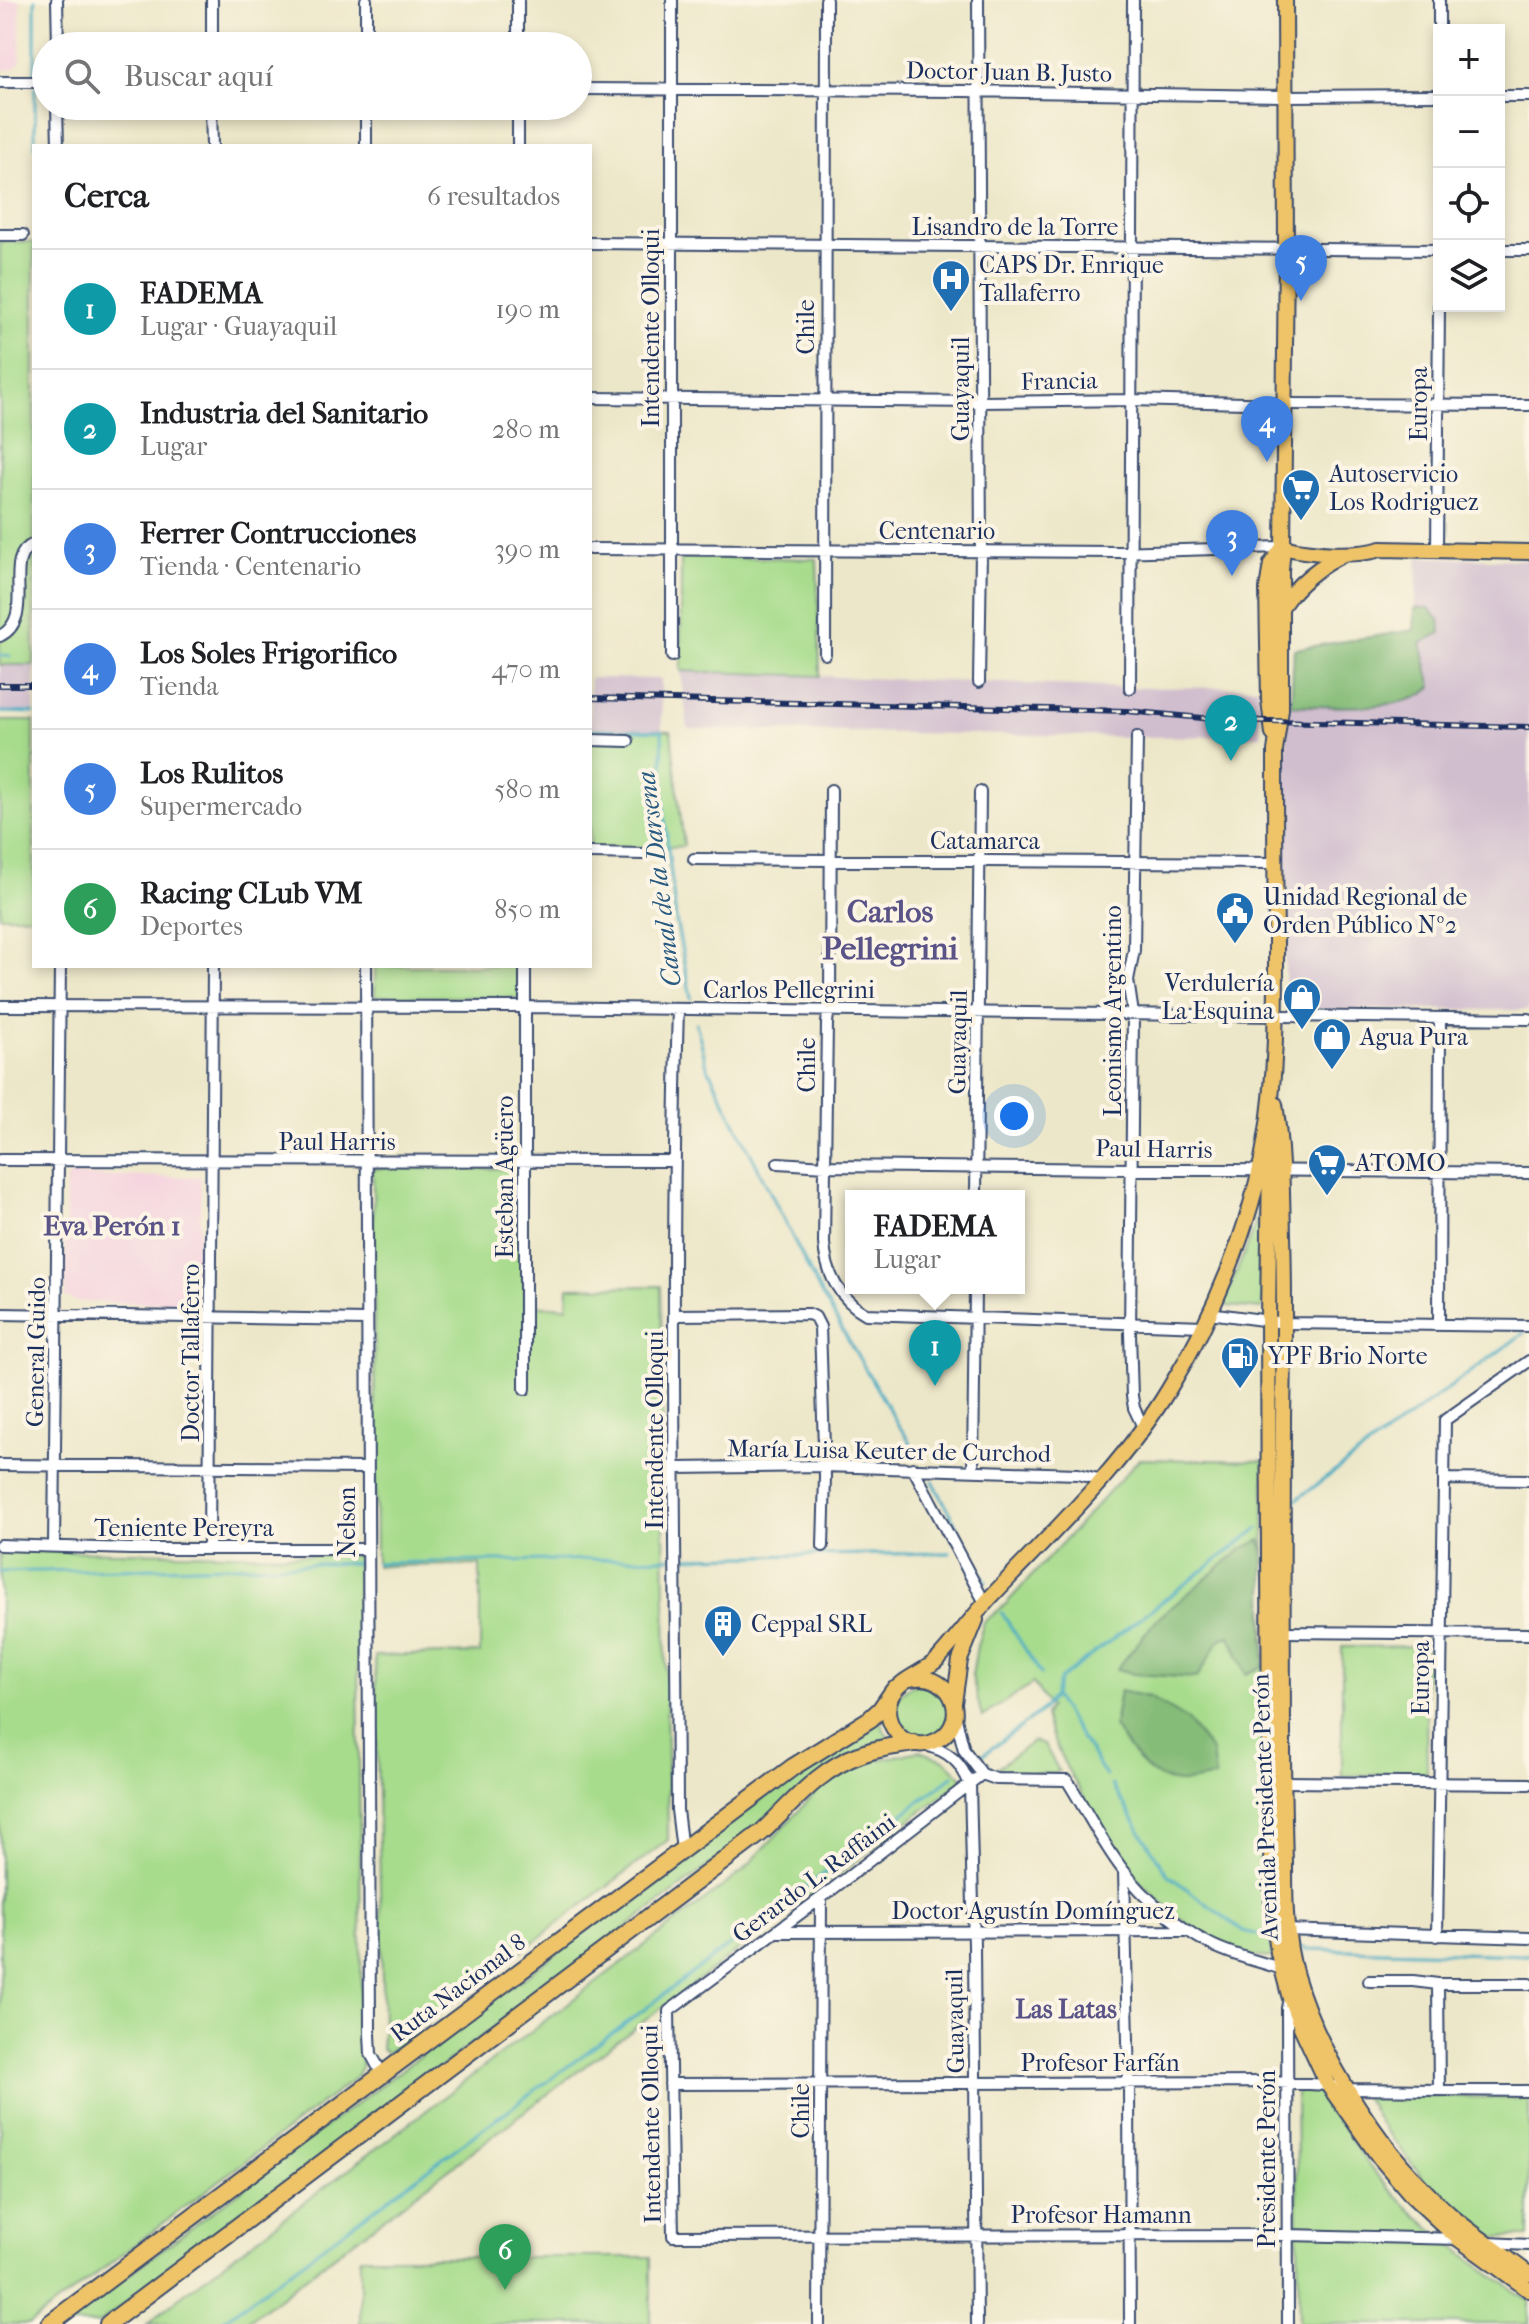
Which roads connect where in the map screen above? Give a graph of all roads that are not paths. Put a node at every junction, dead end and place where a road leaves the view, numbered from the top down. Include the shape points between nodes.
1 (57, 0) edge
2 (212, 0) edge
3 (366, 0) edge
4 (518, 0) edge
5 (672, 0) edge
6 (826, 0) edge
7 (978, 0) edge
8 (1133, 0) edge
9 (1285, 0) edge
10 (1439, 0) edge
11 (1439, 24) edge
12 (58, 32) edge
13 (212, 32) edge
14 (366, 32) edge
15 (518, 32) edge
16 (0, 82) edge
17 (32, 82) edge
18 (592, 89) edge
19 (674, 90) junction
20 (826, 90) junction
21 (980, 91) junction
22 (1133, 94) junction
23 (1433, 95) edge
24 (1285, 96) junction
25 (1505, 96) edge
26 (1529, 96) edge
27 (57, 120) edge
28 (211, 120) edge
29 (366, 120) edge
30 (518, 120) edge
31 (58, 144) edge
32 (212, 144) edge
33 (366, 144) edge
34 (518, 144) edge
35 (0, 235) edge
36 (23, 235) dead end
37 (592, 243) edge
38 (671, 244) junction
39 (827, 245) junction
40 (980, 246) junction
41 (1133, 247) junction
42 (1286, 249) junction
43 (1433, 250) edge
44 (1505, 250) edge
45 (1529, 250) edge
46 (1439, 312) edge
47 (592, 398) edge
48 (672, 398) junction
49 (1131, 400) junction
50 (826, 401) junction
51 (981, 402) junction
52 (1284, 404) junction
53 (1439, 404) junction
54 (1529, 405) edge
55 (32, 544) edge
56 (1283, 547) junction
57 (592, 549) edge
58 (1381, 549) junction
59 (672, 550) junction
60 (826, 550) junction
61 (1437, 550) junction
62 (981, 552) junction
63 (1130, 552) junction
64 (1529, 552) edge
65 (1348, 553) junction
66 (1282, 606) junction
67 (0, 636) edge
68 (825, 654) dead end
69 (672, 656) dead end
70 (979, 682) dead end
71 (1130, 688) dead end
72 (1137, 737) dead end
73 (592, 740) edge
74 (628, 741) dead end
75 (1275, 751) junction
76 (831, 790) dead end
77 (980, 792) dead end
78 (592, 853) edge
79 (644, 854) dead end
80 (694, 859) dead end
81 (831, 859) junction
82 (1134, 861) junction
83 (979, 862) junction
84 (1275, 863) junction
85 (60, 968) edge
86 (213, 968) edge
87 (366, 968) edge
88 (525, 968) edge
89 (0, 1006) edge
90 (60, 1006) junction
91 (213, 1007) junction
92 (366, 1007) junction
93 (525, 1007) junction
94 (678, 1009) junction
95 (828, 1011) junction
96 (978, 1012) junction
97 (1133, 1014) junction
98 (1275, 1015) junction
99 (1440, 1019) junction
100 (1529, 1019) edge
101 (1272, 1083) junction
102 (0, 1160) edge
103 (58, 1160) junction
104 (212, 1161) junction
105 (524, 1161) junction
106 (674, 1161) junction
107 (366, 1162) junction
108 (778, 1163) dead end
109 (826, 1166) junction
110 (977, 1168) junction
111 (1132, 1169) junction
112 (1271, 1170) junction
113 (1440, 1172) junction
114 (1529, 1173) edge
115 (976, 1190) edge
116 (975, 1294) edge
117 (0, 1314) edge
118 (56, 1315) junction
119 (675, 1315) junction
120 (211, 1317) junction
121 (975, 1319) junction
122 (366, 1320) junction
123 (1206, 1320) junction
124 (1268, 1322) junction
125 (1285, 1323) junction
126 (1130, 1325) junction
127 (1439, 1325) junction
128 (1529, 1326) edge
129 (1529, 1361) edge
130 (525, 1389) dead end
131 (1143, 1427) junction
132 (1276, 1461) junction
133 (0, 1465) edge
134 (55, 1466) junction
135 (824, 1466) junction
136 (210, 1467) junction
137 (367, 1468) junction
138 (675, 1468) junction
139 (913, 1468) junction
140 (973, 1470) junction
141 (1444, 1479) junction
142 (1102, 1480) junction
143 (1529, 1480) edge
144 (0, 1545) edge
145 (823, 1546) dead end
146 (54, 1547) junction
147 (209, 1548) junction
148 (367, 1549) junction
149 (984, 1605) junction
150 (1276, 1632) junction
151 (1441, 1633) junction
152 (1529, 1634) edge
153 (910, 1679) junction
154 (894, 1690) junction
155 (954, 1709) junction
156 (919, 1744) junction
157 (982, 1774) junction
158 (1277, 1782) junction
159 (1441, 1784) junction
160 (1529, 1784) edge
161 (970, 1785) junction
162 (682, 1850) junction
163 (1124, 1871) junction
164 (821, 1898) junction
165 (1280, 1930) junction
166 (974, 1931) junction
167 (1127, 1931) junction
168 (1186, 1931) junction
169 (777, 1932) junction
170 (822, 1932) junction
171 (1437, 1936) junction
172 (1529, 1938) edge
173 (1289, 1971) junction
174 (1369, 1981) dead end
175 (1438, 1984) junction
176 (1529, 1984) edge
177 (1289, 1995) junction
178 (669, 2011) joint
179 (382, 2074) junction
180 (976, 2083) junction
181 (1129, 2083) junction
182 (670, 2084) junction
183 (821, 2084) junction
184 (1287, 2084) junction
185 (1328, 2085) junction
186 (1348, 2089) junction
187 (1439, 2090) junction
188 (1529, 2091) edge
189 (821, 2235) junction
190 (976, 2235) junction
191 (1129, 2235) junction
192 (1288, 2235) junction
193 (673, 2236) joint
194 (1457, 2238) junction
195 (1487, 2243) junction
196 (1529, 2245) edge
197 (1529, 2274) edge
198 (1529, 2290) edge
199 (49, 2324) edge
200 (108, 2324) edge
201 (819, 2324) edge
202 (977, 2324) edge
203 (1130, 2324) edge
204 (1288, 2324) edge

1 - 12 street
2 - 13 street
3 - 14 street
4 - 15 street
5 - 19 street, Intendente Olloqui
6 - 20 street, Chile
7 - 21 street, Guayaquil
8 - 22 street
9 - 24 main road, Avenida Presidente Perón
10 - 11 street
16 - 17 street
18 - 19 street, Doctor Juan B. Justo
19 - 20 street, Doctor Juan B. Justo
19 - 38 street, Intendente Olloqui
20 - 21 street, Doctor Juan B. Justo
20 - 39 street, Chile
21 - 22 street, Doctor Juan B. Justo
21 - 40 street, Guayaquil
22 - 24 street, Doctor Juan B. Justo
22 - 41 street
23 - 24 street, Doctor Juan B. Justo
24 - 42 main road, Avenida Presidente Perón
25 - 26 street
27 - 31 street
28 - 32 street
29 - 33 street
30 - 34 street
35 - 36 street
37 - 38 street, Lisandro de la Torre
38 - 39 street, Lisandro de la Torre
38 - 48 street, Intendente Olloqui
39 - 40 street, Lisandro de la Torre
39 - 50 street, Chile
40 - 41 street, Lisandro de la Torre
40 - 51 street, Guayaquil
41 - 42 street, Lisandro de la Torre
41 - 49 street
42 - 43 street, Lisandro de la Torre
42 - 52 main road, Avenida Presidente Perón
44 - 45 street
46 - 53 street, Europa
47 - 48 street, Francia
48 - 50 street, Francia
48 - 59 street, Intendente Olloqui
49 - 51 street, Francia
49 - 52 street, Francia
49 - 63 street
50 - 51 street, Francia
50 - 60 street, Chile
51 - 62 street, Guayaquil
52 - 53 street, Francia
52 - 56 main road, Avenida Presidente Perón
53 - 54 street, Francia
53 - 61 street, Europa
55 - 67 street via 23,552 19,569 18,618
56 - 58 main road via 1370,544
56 - 63 street, Centenario
56 - 65 main road
56 - 66 main road, Avenida Presidente Perón
56 - 75 main road, Avenida Presidente Perón via 1271,564 1267,589
57 - 59 street, Centenario
58 - 61 main road
58 - 65 main road
59 - 60 street, Centenario
59 - 69 street, Intendente Olloqui
60 - 62 street, Centenario
60 - 68 street, Chile
61 - 64 main road
62 - 63 street, Centenario
62 - 70 street, Guayaquil
63 - 71 street
65 - 66 main road via 1296,588
66 - 75 main road, Avenida Presidente Perón
72 - 82 street, Leonismo Argentino
73 - 74 street
75 - 84 main road, Avenida Presidente Perón
76 - 81 street, Chile
77 - 83 street, Guayaquil
78 - 79 street
80 - 81 street, Catamarca
81 - 83 street, Catamarca
81 - 95 street, Chile
82 - 83 street, Catamarca
82 - 84 street, Catamarca
82 - 97 street, Leonismo Argentino via 1134,950 1128,980
83 - 96 street, Guayaquil
84 - 98 main road, Avenida Presidente Perón
85 - 90 street, General Guido
86 - 91 street, Doctor Tallaferro
87 - 92 street, Nelson
88 - 93 street, Esteban Agüero
89 - 90 street, Carlos Pellegrini
90 - 91 street, Carlos Pellegrini
90 - 103 street, General Guido
91 - 92 street, Carlos Pellegrini
91 - 104 street, Doctor Tallaferro
92 - 93 street, Carlos Pellegrini
92 - 107 street, Nelson
93 - 94 street, Carlos Pellegrini
93 - 105 street, Esteban Agüero
94 - 95 street, Carlos Pellegrini
94 - 106 street, Intendente Olloqui
95 - 96 street, Carlos Pellegrini
95 - 109 street, Chile
96 - 97 street, Carlos Pellegrini
96 - 110 street, Guayaquil
97 - 98 street, Carlos Pellegrini
97 - 111 street, Leonismo Argentino
98 - 99 street, Carlos Pellegrini
98 - 101 main road, Avenida Presidente Perón
99 - 100 street, Carlos Pellegrini
99 - 113 street
101 - 112 main road, Avenida Presidente Perón via 1267,1127
101 - 112 main road, Avenida Presidente Perón via 1281,1143
102 - 103 street, Paul Harris
103 - 104 street, Paul Harris
103 - 118 street, General Guido
104 - 107 street, Paul Harris
104 - 120 street, Doctor Tallaferro
105 - 106 street, Paul Harris
105 - 107 street, Paul Harris
105 - 130 street, Esteban Agüero
106 - 119 street, Intendente Olloqui
107 - 122 street, Nelson
108 - 109 street, Paul Harris
109 - 110 street, Paul Harris
109 - 121 street, Chile via 825,1259 847,1301 866,1314
110 - 111 street, Paul Harris
110 - 115 street, Guayaquil
111 - 112 street, Paul Harris
111 - 126 street, Leonismo Argentino
112 - 113 street, Paul Harris
112 - 123 main road
112 - 124 main road, Avenida Presidente Perón
112 - 125 main road, Avenida Presidente Perón
113 - 114 street, Paul Harris
113 - 127 street
116 - 121 street
117 - 118 street
118 - 120 street
118 - 134 street, General Guido
119 - 135 street via 815,1317 820,1327
119 - 138 street, Intendente Olloqui
120 - 122 street
120 - 136 street, Doctor Tallaferro
121 - 126 street
121 - 140 street
122 - 137 street, Nelson
123 - 124 street
123 - 126 street
123 - 131 main road
124 - 125 street
124 - 132 main road, Avenida Presidente Perón
125 - 127 street
125 - 132 main road, Avenida Presidente Perón
126 - 131 street, Leonismo Argentino via 1132,1396
127 - 128 street
129 - 141 street, Europa via 1445,1420
131 - 142 main road
132 - 150 main road, Avenida Presidente Perón
133 - 134 street
134 - 136 street
134 - 146 street, General Guido
135 - 138 street, María Luisa Keuter de Curchod
135 - 139 street, María Luisa Keuter de Curchod
135 - 145 street
136 - 137 street
136 - 147 street, Doctor Tallaferro
137 - 148 street, Nelson
138 - 162 street, Intendente Olloqui via 677,1810
139 - 140 street, María Luisa Keuter de Curchod
139 - 149 street
140 - 142 street, María Luisa Keuter de Curchod via 1078,1474
141 - 143 street
141 - 151 street, Europa
142 - 149 main road
144 - 146 street, Teniente Pereyra
146 - 147 street, Teniente Pereyra
147 - 148 street, Teniente Pereyra
148 - 179 street, Nelson via 370,2034 371,2054
149 - 153 main road via 930,1667
149 - 155 main road via 960,1660
150 - 151 street
150 - 158 main road, Avenida Presidente Perón
151 - 152 street
151 - 159 street, Europa
153 - 154 main road
153 - 155 main road via 937,1681
154 - 156 main road via 888,1708 891,1727
154 - 162 highway, Ruta Nacional 8 via 870,1719 793,1767
155 - 156 main road via 941,1738
155 - 157 street via 964,1750
156 - 161 street via 939,1748 959,1761
156 - 200 highway via 859,1754 816,1779 762,1832
157 - 161 street, Gerardo L. Raffaini
157 - 163 street via 996,1779 1067,1780
158 - 159 street
158 - 165 main road, Avenida Presidente Perón
159 - 160 street
159 - 171 street, Europa
161 - 164 street, Gerardo L. Raffaini
161 - 166 street, Guayaquil
162 - 179 highway, Ruta Nacional 8
163 - 167 street
163 - 168 street
164 - 169 street, Gerardo L. Raffaini
164 - 170 street, Chile
165 - 171 street
165 - 173 main road, Avenida Presidente Perón
166 - 167 street, Doctor Agustín Domínguez
166 - 170 street, Doctor Agustín Domínguez
166 - 180 street, Guayaquil
167 - 168 street, Doctor Agustín Domínguez
167 - 181 street
168 - 173 street, Doctor Agustín Domínguez
169 - 170 street, Doctor Agustín Domínguez
169 - 178 street, Gerardo L. Raffaini
170 - 183 street, Chile
171 - 172 street
173 - 177 main road
173 - 186 main road, Avenida Presidente Perón
174 - 175 street
175 - 176 street
175 - 187 street
177 - 184 street, Presidente Perón
177 - 185 main road
178 - 182 street, Intendente Olloqui
179 - 199 highway, Ruta Nacional 8
180 - 181 street, Profesor Farfán
180 - 183 street, Profesor Farfán
180 - 190 street, Guayaquil
181 - 184 street, Profesor Farfán
181 - 191 street
182 - 183 street, Profesor Farfán
182 - 193 street, Intendente Olloqui
183 - 189 street, Chile
184 - 185 street, Profesor Farfán
184 - 192 street, Presidente Perón
185 - 186 street, Profesor Farfán
185 - 194 main road via 1402,2185
186 - 187 street, Profesor Farfán
186 - 195 main road, Avenida Presidente Perón via 1415,2179
187 - 188 street, Profesor Farfán
189 - 190 street, Profesor Hamann
189 - 193 street, Profesor Hamann
189 - 201 street, Chile
190 - 191 street, Profesor Hamann
190 - 202 street, Guayaquil
191 - 192 street, Profesor Hamann
191 - 203 street
192 - 194 street, Profesor Hamann
192 - 204 street, Presidente Perón
194 - 195 street, Profesor Hamann
194 - 198 main road
195 - 196 street, Profesor Hamann
195 - 197 main road, Avenida Presidente Perón

